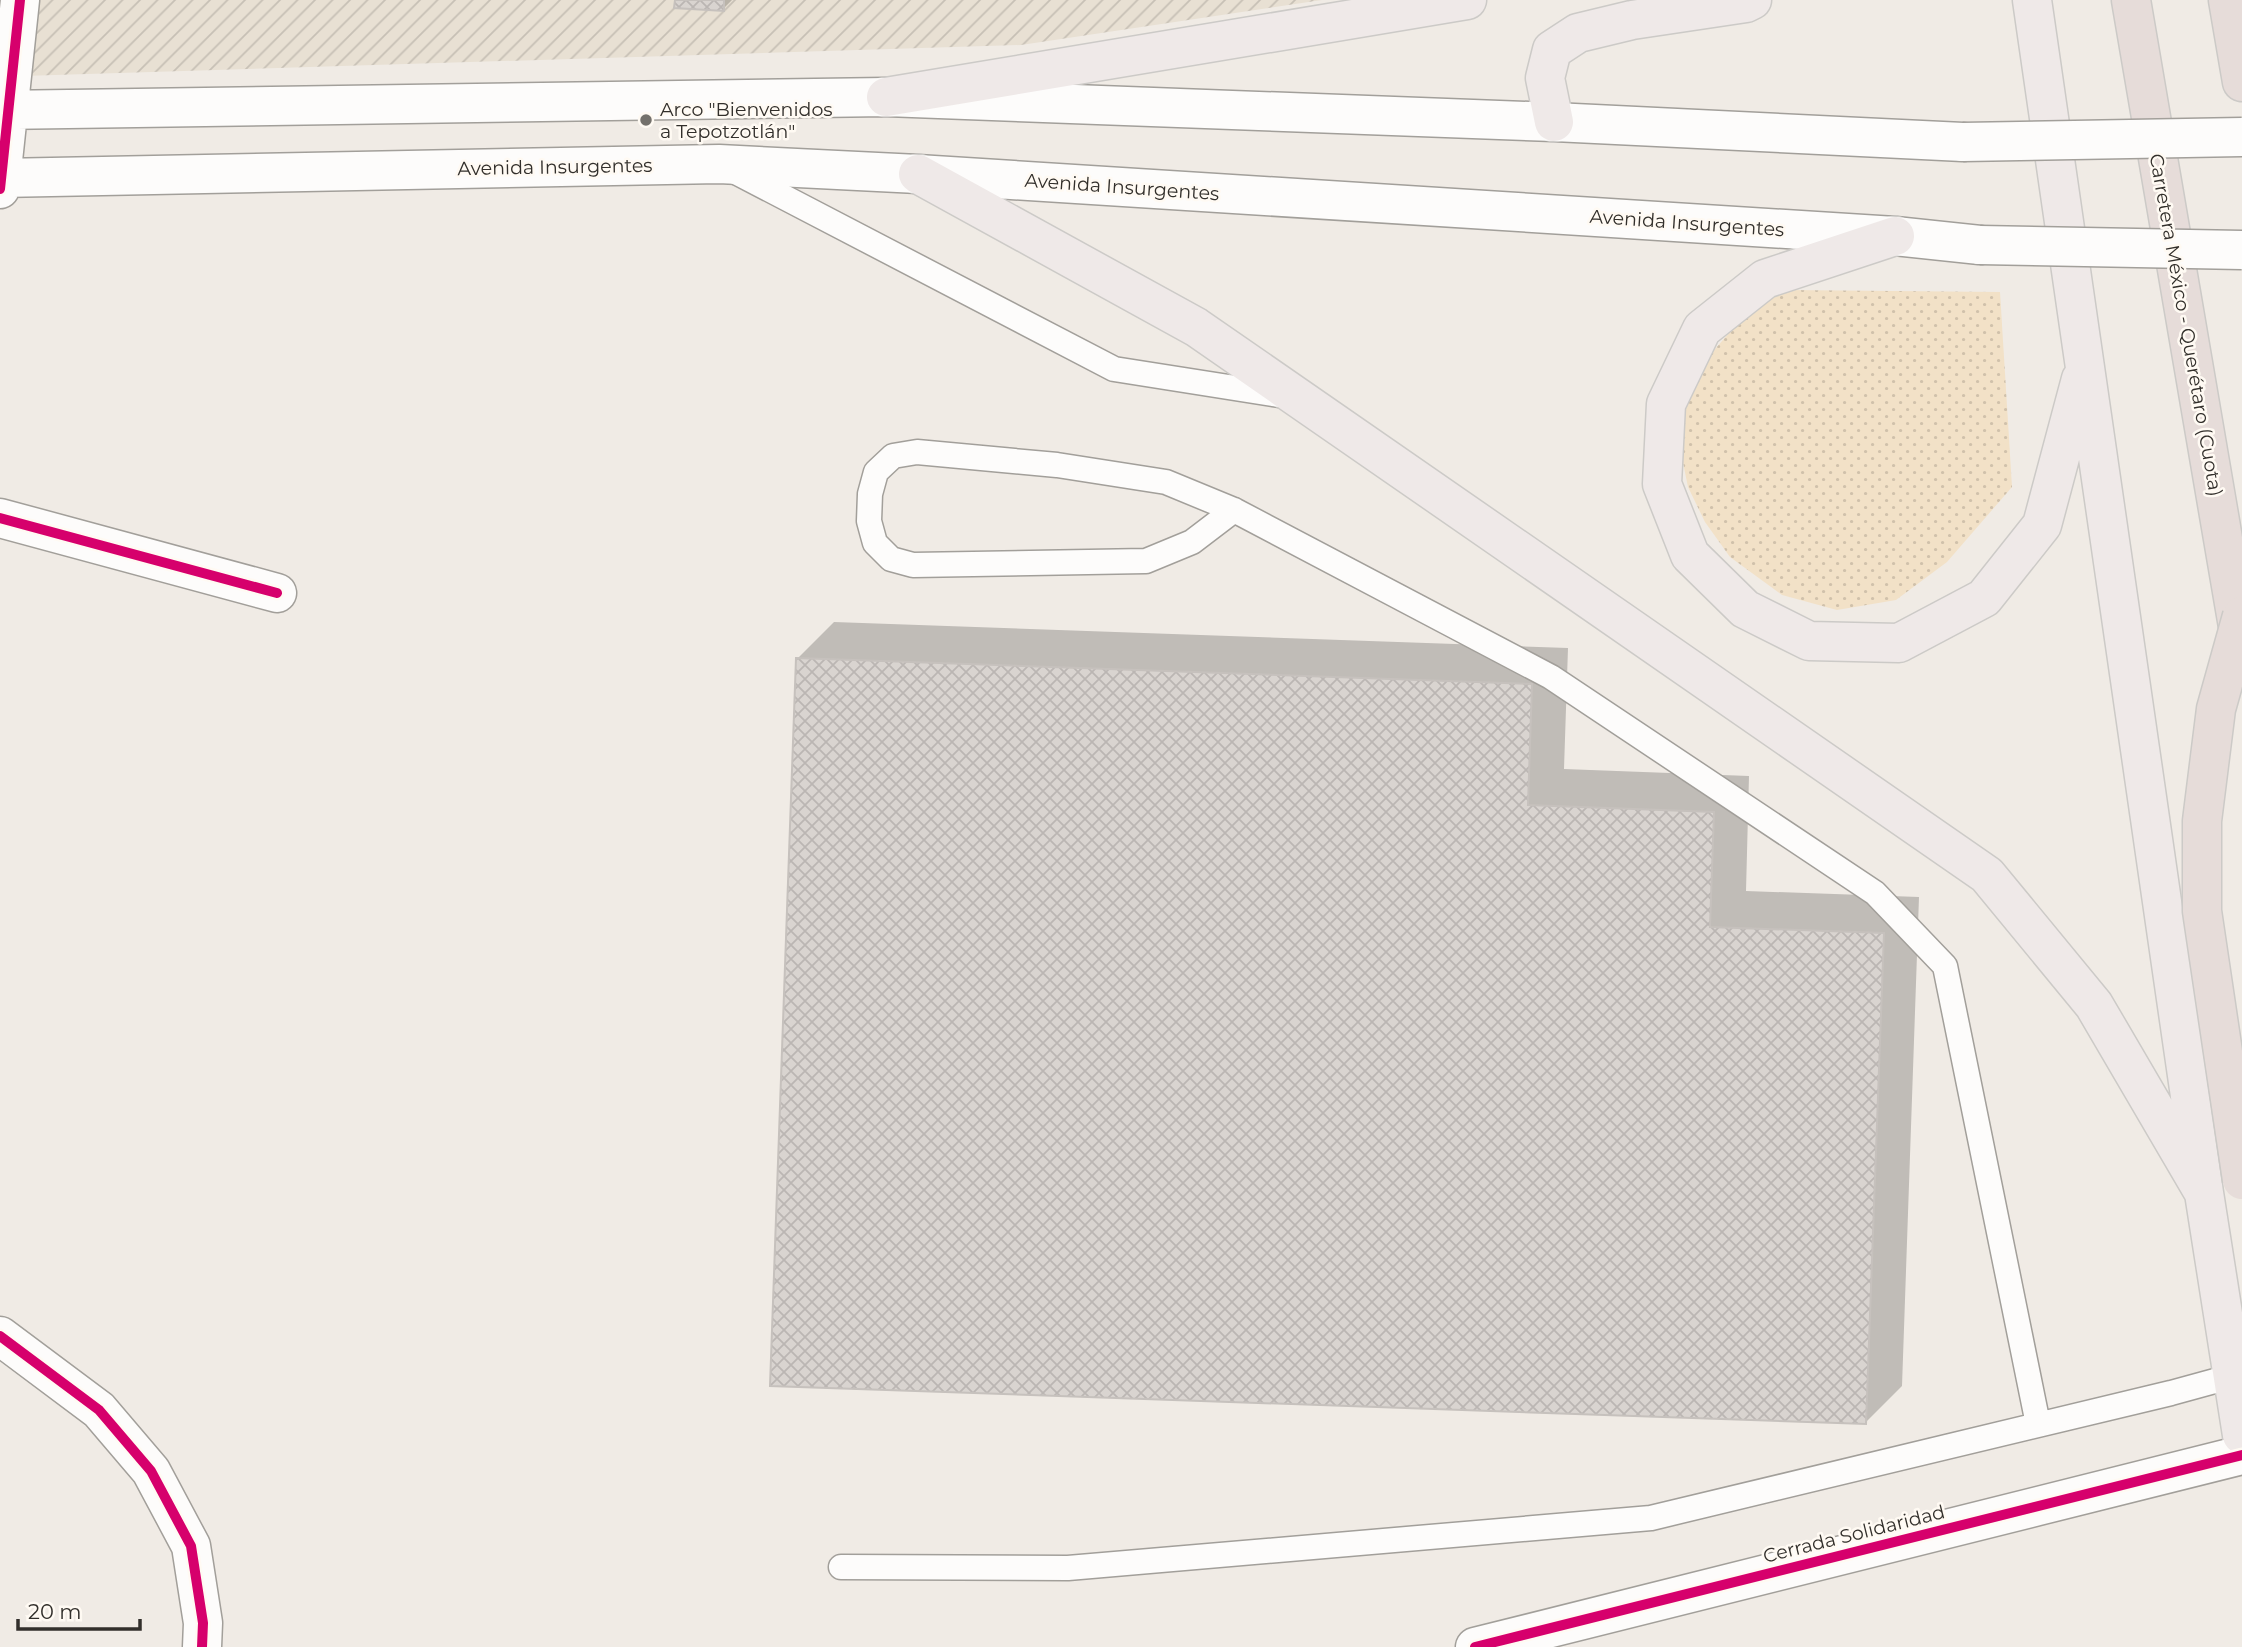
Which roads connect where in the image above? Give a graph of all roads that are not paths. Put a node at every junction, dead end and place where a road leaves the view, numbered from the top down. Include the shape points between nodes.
1 (20, 0) edge
2 (1467, 0) edge
3 (1752, 0) edge
4 (2032, 0) edge
5 (2131, 0) edge
6 (2228, 0) edge
7 (2242, 82) edge
8 (886, 97) junction
9 (5, 110) edge
10 (1554, 122) junction
11 (2242, 137) edge
12 (719, 163) junction
13 (918, 174) junction
14 (0, 182) edge
15 (1895, 236) junction
16 (2242, 250) edge
17 (2086, 363) junction
18 (1297, 398) junction
19 (1234, 510) junction
20 (0, 518) edge
21 (277, 593) dead end
22 (2242, 616) edge
23 (2242, 650) edge
24 (2242, 1180) edge
25 (2204, 1193) junction
26 (0, 1336) edge
27 (2233, 1376) junction
28 (2038, 1424) junction
29 (2242, 1435) edge
30 (2242, 1455) edge
31 (841, 1567) dead end
32 (202, 1647) edge
33 (1475, 1647) edge

1 - 9 main road
2 - 8 main road
3 - 10 main road via 1578,33 1552,50 1545,78
4 - 17 main road
5 - 23 highway, Carretera México - Querétaro (Cuota)
6 - 7 highway
8 - 9 main road
8 - 10 main road
9 - 14 main road
10 - 11 main road, bridge via 1963,142
12 - 13 main road, Avenida Insurgentes
12 - 14 main road, Avenida Insurgentes
12 - 18 lane via 1114,369
13 - 15 main road, Avenida Insurgentes
13 - 18 main road via 1195,327
15 - 16 main road, Avenida Insurgentes, bridge via 1980,245
15 - 17 main road via 1765,279 1702,329 1666,404 1662,484 1690,555 1745,609 1809,641 1899,643 1984,598 2042,525
17 - 25 main road
18 - 25 main road via 1987,875 2094,1005
19 - 19 lane via 1166,482 917,452 893,456 876,472 869,521 875,543 891,559 913,565 1146,561 1192,542
19 - 28 lane via 1550,677 1875,894 1945,966
20 - 21 main road
22 - 24 highway, bridge via 2216,709 2202,821 2202,911
25 - 27 main road
26 - 32 main road via 100,1410 151,1471 191,1546 203,1623
27 - 28 lane
27 - 29 main road
28 - 31 lane via 1651,1518 1068,1568
30 - 33 main road, Cerrada Solidaridad

